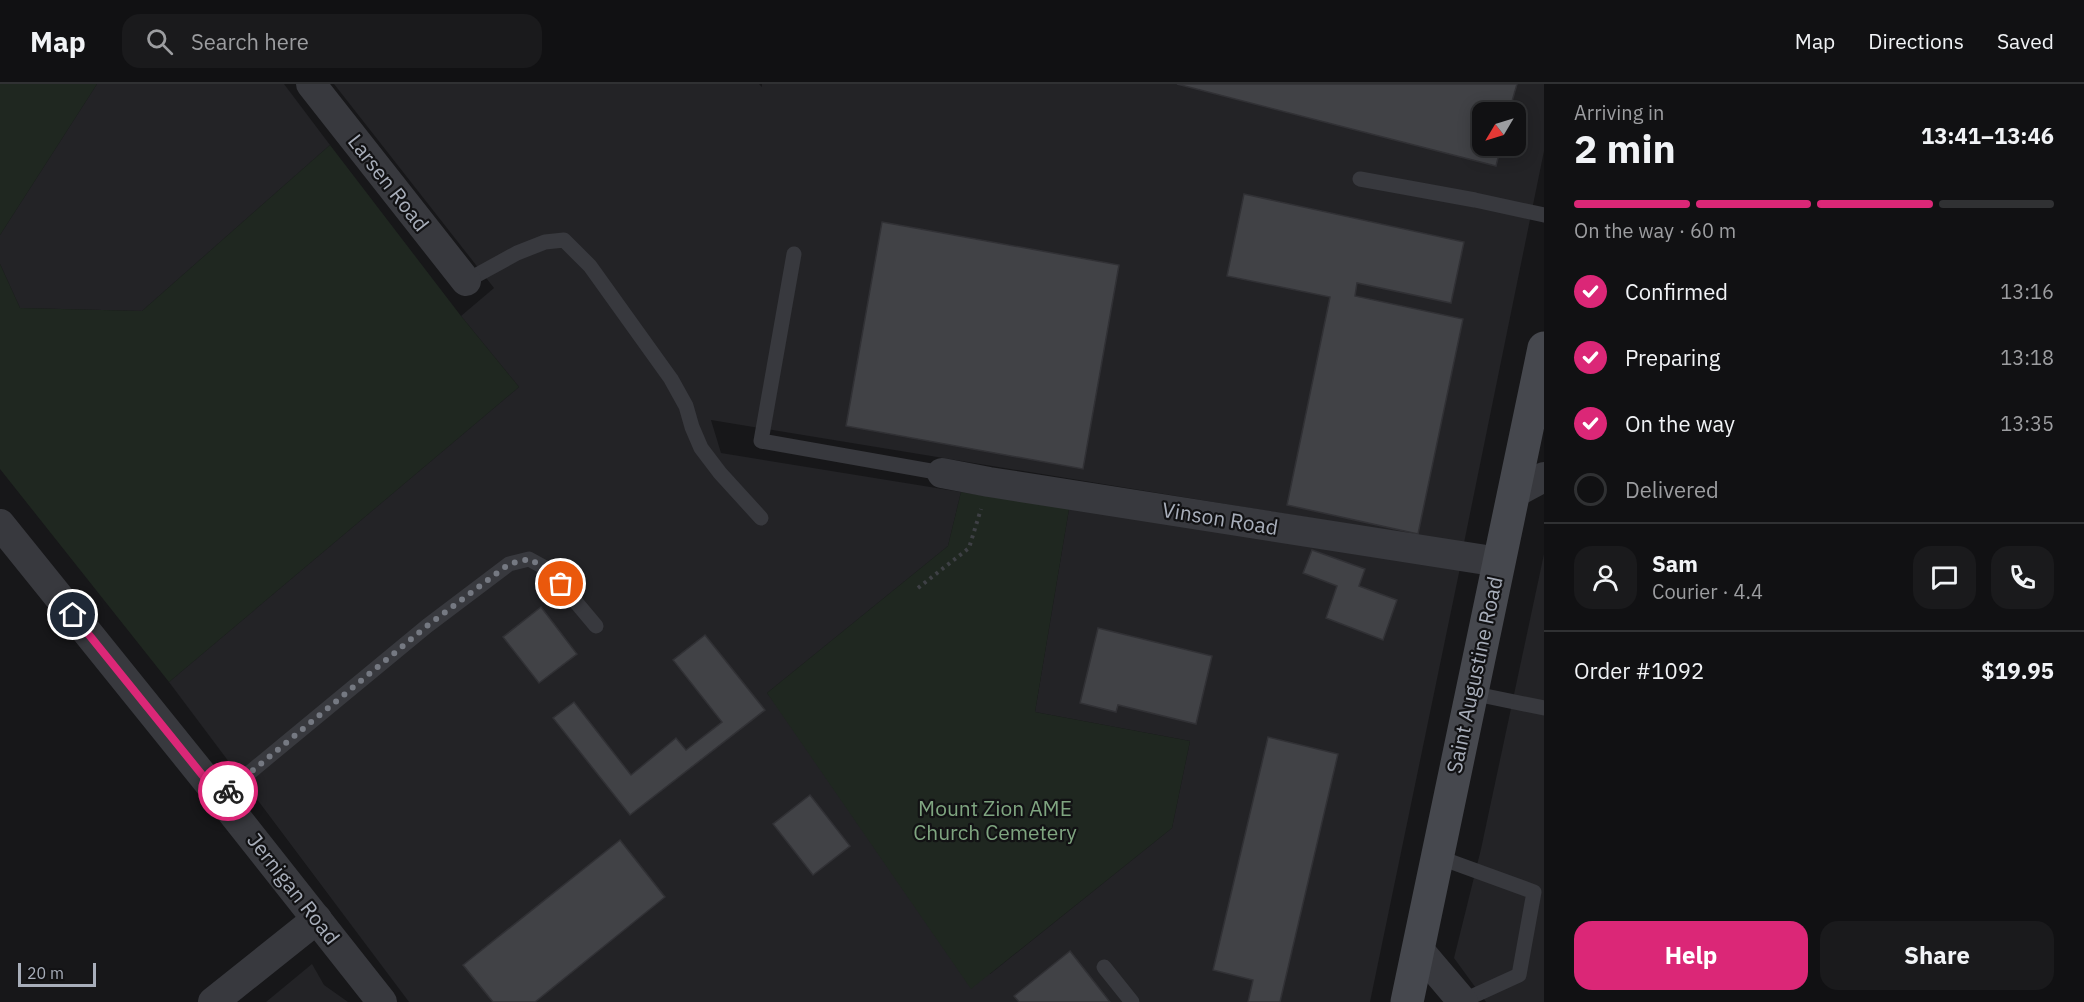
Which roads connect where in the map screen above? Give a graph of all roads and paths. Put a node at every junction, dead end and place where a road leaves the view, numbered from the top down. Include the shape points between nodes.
1 (310, 84) edge
2 (1360, 179) dead end
3 (1544, 215) edge
4 (794, 254) dead end
5 (466, 281) joint
6 (1544, 348) edge
7 (942, 473) joint
8 (1544, 477) edge
9 (989, 482) junction
10 (1514, 493) junction
11 (761, 518) dead end
12 (0, 524) edge
13 (1499, 562) junction
14 (918, 588) dead end
15 (597, 626) dead end
16 (1471, 693) junction
17 (1544, 708) edge
18 (220, 797) junction
19 (1438, 857) junction
20 (317, 919) junction
21 (1418, 949) junction
22 (1104, 967) dead end
23 (1462, 1001) edge
24 (213, 1002) edge
25 (382, 1002) edge
26 (1132, 1002) edge
27 (1407, 1002) edge

1 - 5 street, Larsen Road
2 - 3 lane
4 - 7 lane via 761,441
5 - 11 lane via 544,242 564,240 590,266 671,379 701,448
6 - 10 main road, Saint Augustine Road
7 - 9 street, Vinson Road
8 - 10 street
9 - 13 street, Vinson Road
9 - 14 path via 969,548
10 - 13 main road, Saint Augustine Road
12 - 18 street, Jernigan Road
13 - 16 main road, Saint Augustine Road
15 - 18 lane via 549,570 529,559 509,564 427,626
16 - 17 lane
16 - 19 main road, Saint Augustine Road
18 - 20 street, Jernigan Road
19 - 21 main road, Saint Augustine Road
19 - 23 lane via 1534,892 1519,975
20 - 24 street
20 - 25 street, Jernigan Road
21 - 23 street
21 - 27 main road, Saint Augustine Road
22 - 26 lane

